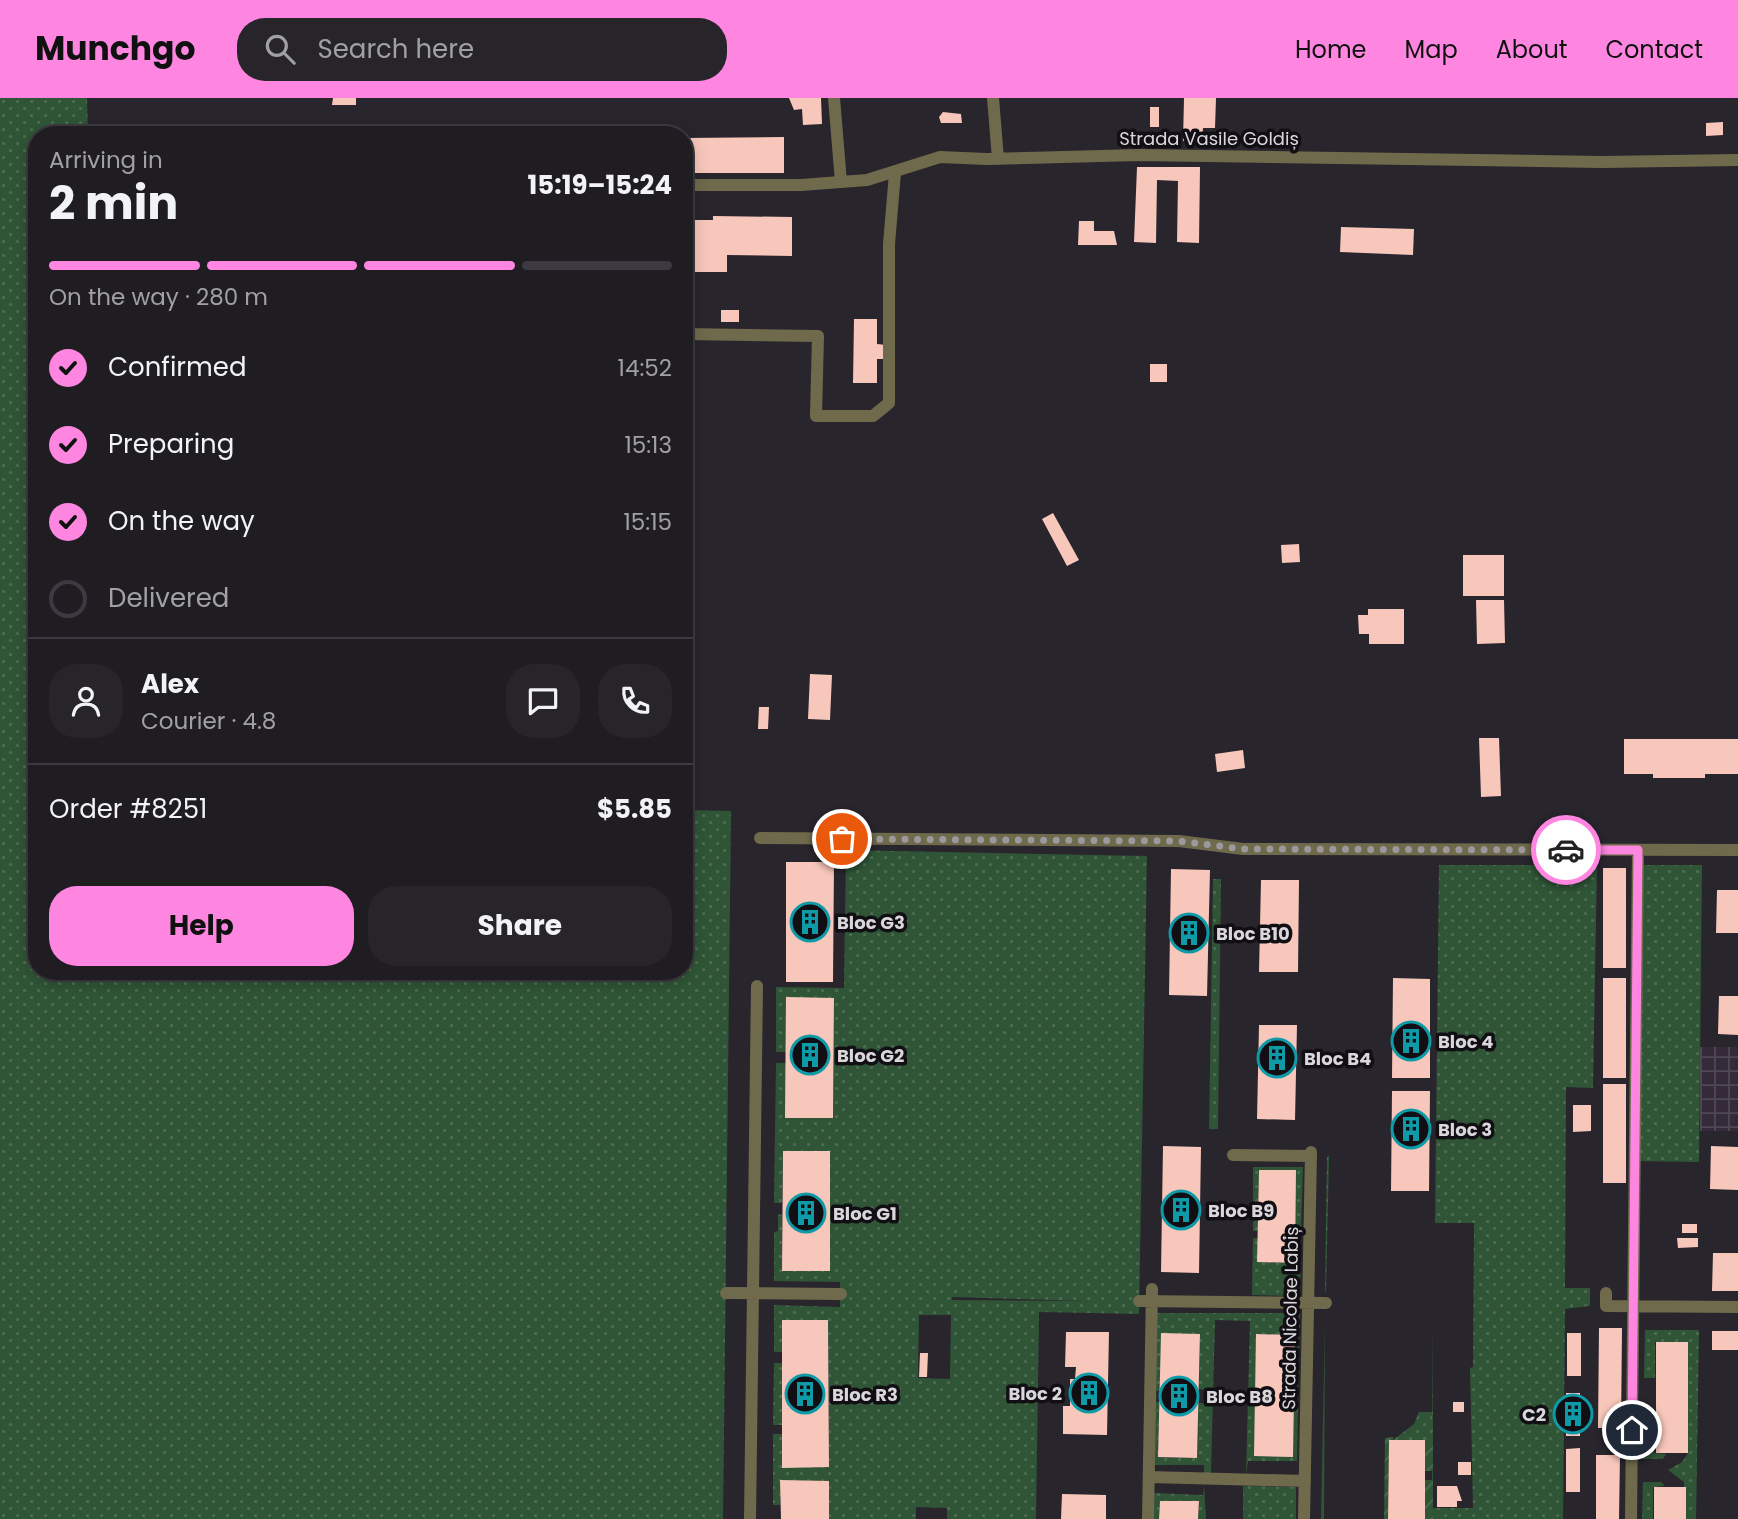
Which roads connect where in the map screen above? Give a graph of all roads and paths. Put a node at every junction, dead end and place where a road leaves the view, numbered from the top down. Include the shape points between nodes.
1 (834, 98) edge
2 (993, 98) edge
3 (998, 159) junction
4 (1738, 160) edge
5 (895, 173) junction
6 (841, 182) junction
7 (693, 185) edge
8 (693, 334) edge
9 (760, 838) dead end
10 (1638, 850) junction
11 (1738, 850) edge
12 (757, 986) dead end
13 (1233, 1155) dead end
14 (726, 1293) dead end
15 (752, 1293) junction
16 (1606, 1293) dead end
17 (841, 1294) dead end
18 (1308, 1303) junction
19 (1326, 1303) dead end
20 (1633, 1307) junction
21 (1738, 1307) edge
22 (1149, 1477) junction
23 (1305, 1481) junction
24 (750, 1519) edge
25 (1148, 1519) edge
26 (1304, 1519) edge
27 (1631, 1519) edge

1 - 6 street
2 - 3 street
3 - 4 street, Strada Vasile Goldiș via 1139,155
3 - 5 street, Strada Vasile Goldiș via 940,157
5 - 6 street, Strada Vasile Goldiș
5 - 8 street via 889,244 888,403 873,416 816,416 818,336
6 - 7 street, Strada Vasile Goldiș
9 - 10 street via 1179,841 1243,849
10 - 11 street
10 - 20 street
12 - 15 street
13 - 18 street, Strada Nicolae Labiș via 1311,1154
14 - 15 street
15 - 17 street
15 - 24 street
16 - 20 street via 1606,1306
18 - 19 street
18 - 22 street via 1148,1297
18 - 23 street, Strada Nicolae Labiș
20 - 21 street
20 - 27 street
22 - 23 street
22 - 25 street
23 - 26 street, Strada Nicolae Labiș

